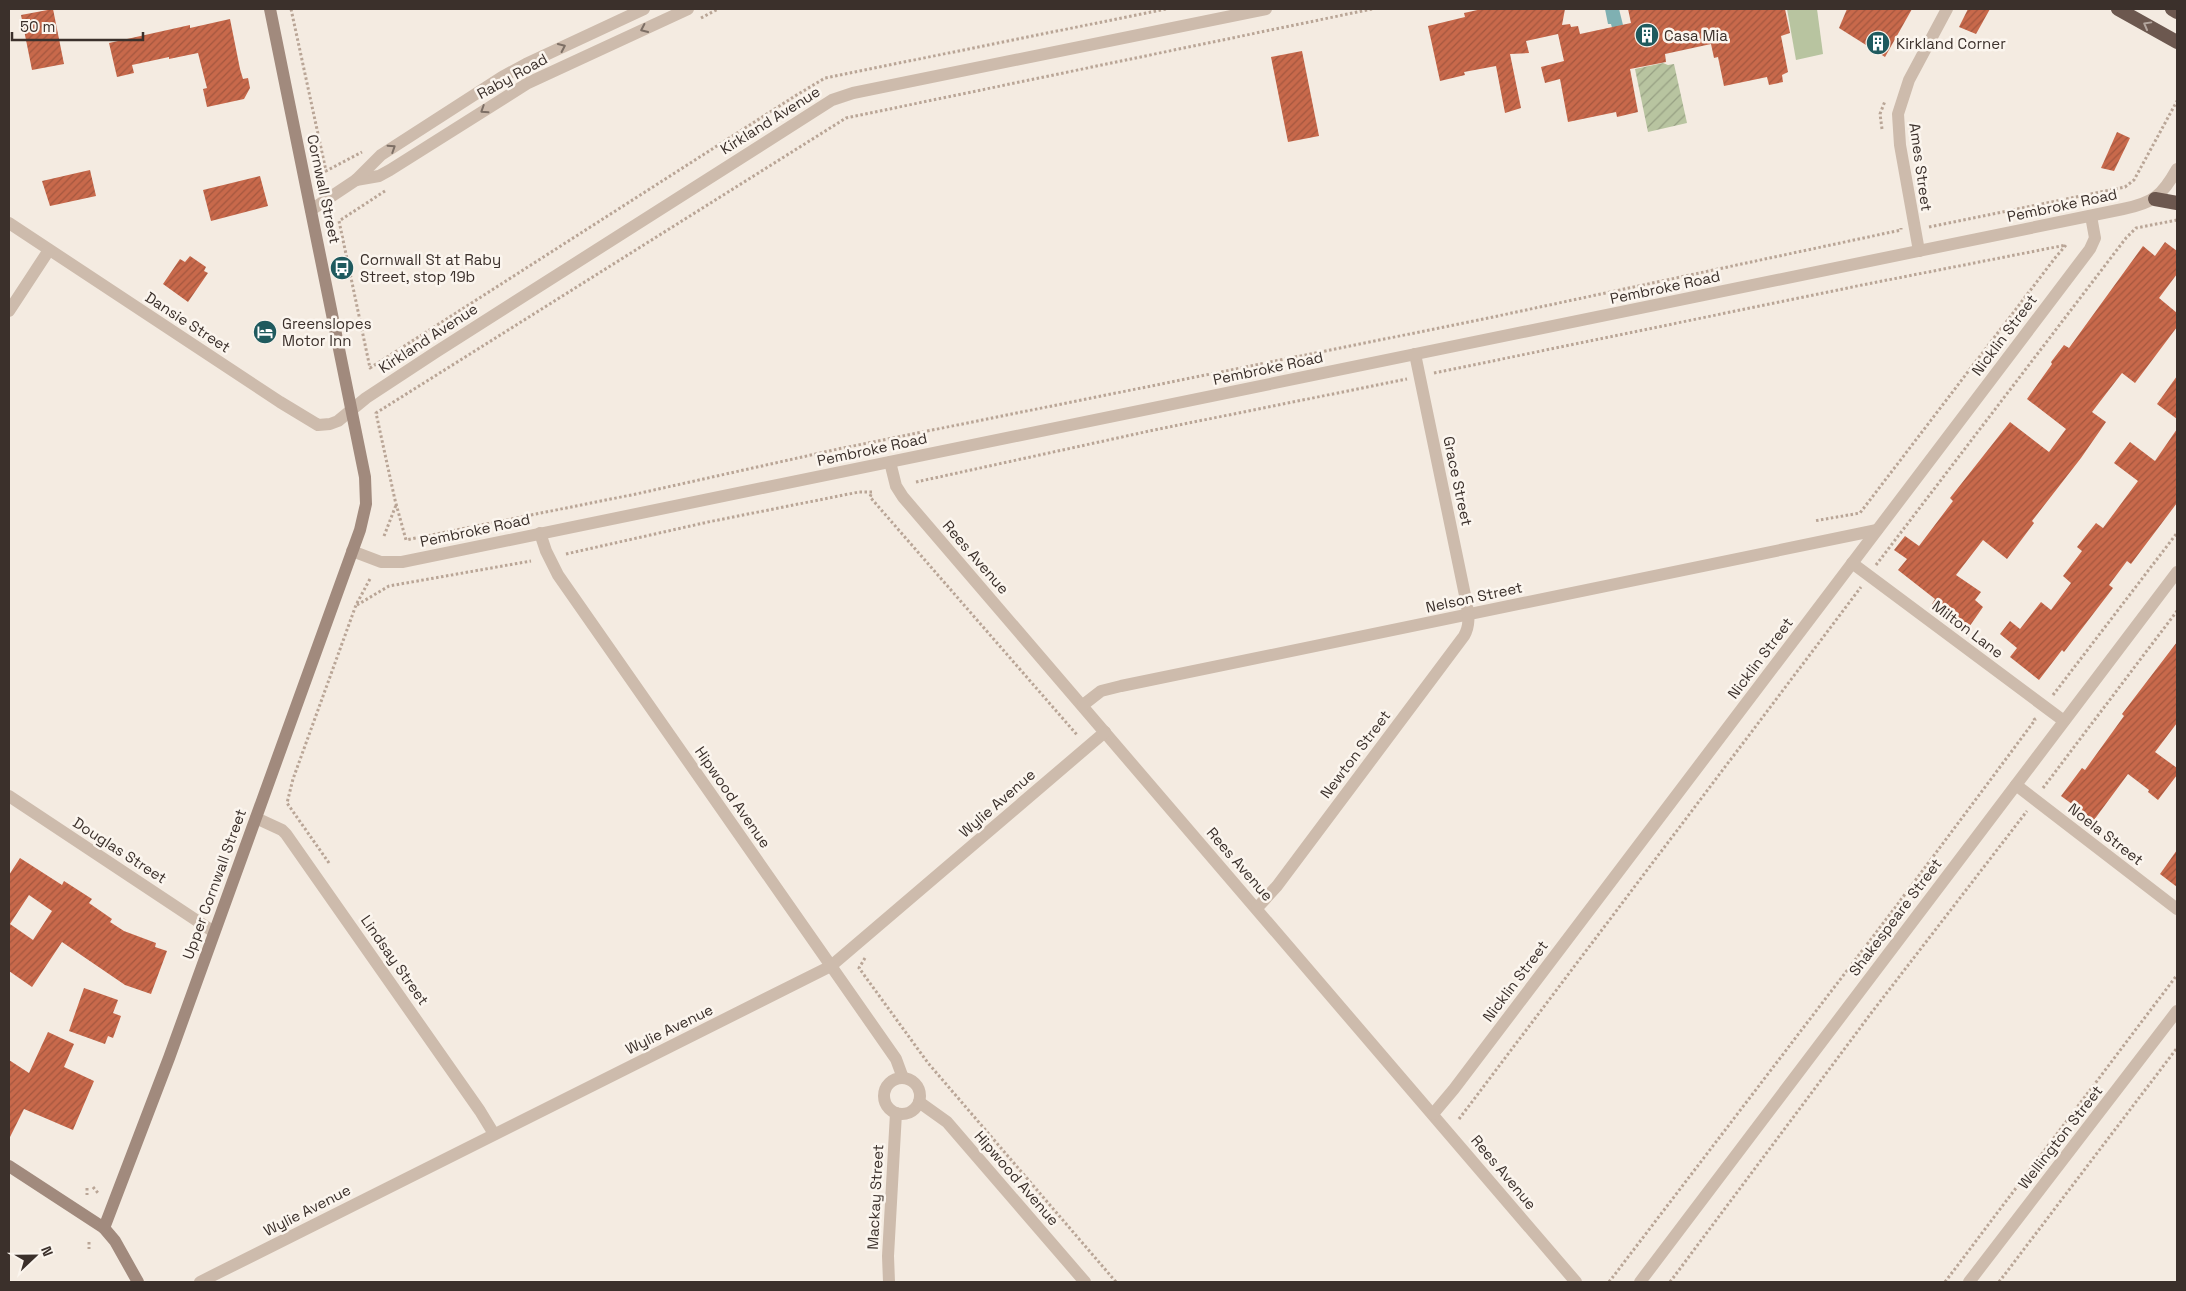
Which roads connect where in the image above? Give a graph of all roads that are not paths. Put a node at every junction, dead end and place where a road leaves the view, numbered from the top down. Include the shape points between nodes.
1 (270, 9) edge
2 (644, 9) edge
3 (688, 9) edge
4 (1266, 9) edge
5 (1947, 9) edge
6 (2118, 9) edge
7 (2172, 9) edge
8 (2177, 12) edge
9 (2177, 42) edge
10 (2177, 169) edge
11 (356, 180) junction
12 (2154, 199) junction
13 (2177, 203) edge
14 (311, 210) junction
15 (2091, 216) junction
16 (9, 223) edge
17 (49, 250) junction
18 (1919, 251) junction
19 (9, 311) edge
20 (1415, 354) junction
21 (352, 409) junction
22 (890, 462) junction
23 (1877, 530) junction
24 (540, 533) junction
25 (352, 551) junction
26 (1852, 563) junction
27 (2177, 572) edge
28 (1469, 614) junction
29 (1082, 705) junction
30 (2064, 721) junction
31 (1104, 732) junction
32 (2016, 785) junction
33 (9, 796) edge
34 (256, 818) junction
35 (1257, 908) junction
36 (2177, 909) edge
37 (214, 932) junction
38 (831, 966) junction
39 (2177, 1011) edge
40 (903, 1078) junction
41 (919, 1102) junction
42 (896, 1113) junction
43 (1433, 1114) junction
44 (494, 1134) junction
45 (9, 1166) edge
46 (104, 1228) junction
47 (138, 1282) edge
48 (200, 1282) edge
49 (889, 1282) edge
50 (1085, 1282) edge
51 (1576, 1282) edge
52 (1640, 1282) edge
53 (1969, 1282) edge

1 - 14 main road, Cornwall Street
11 -> 2 street, Raby Road via 381,155 502,77
3 -> 11 street, Raby Road via 528,83 390,170 379,176
4 - 21 street, Kirkland Avenue via 862,91 832,100
5 - 18 street, Ames Street via 1909,80 1898,114 1899,140
9 -> 6 highway
7 - 8 highway
10 - 12 street, Pembroke Road
11 - 14 street, Raby Road
12 - 13 highway
12 - 15 street, Pembroke Road via 2139,206
14 - 21 main road, Cornwall Street
15 - 18 street, Pembroke Road
15 - 23 street, Nicklin Street via 2095,238 2090,249
16 - 17 street, Dansie Street
17 - 19 street
17 - 21 street, Dansie Street via 318,425 338,421
18 - 20 street, Pembroke Road
20 - 22 street, Pembroke Road
20 - 28 street, Grace Street
21 - 25 main road, Cornwall Street via 366,492 364,516
22 - 24 street, Pembroke Road
22 - 29 street, Rees Avenue via 896,486 903,497
23 - 26 street, Nicklin Street
23 - 28 street, Nelson Street
24 - 25 street, Pembroke Road via 393,563
24 - 38 street, Hipwood Avenue via 558,575
25 - 34 main road, Upper Cornwall Street
26 - 30 street, Milton Lane
26 - 43 street, Nicklin Street
27 - 30 street, Shakespeare Street
28 - 29 street, Nelson Street via 1106,690
28 - 35 street, Newton Street via 1464,636 1277,886
29 - 31 street, Rees Avenue
30 - 32 street, Shakespeare Street
31 - 35 street, Rees Avenue
31 - 38 street, Wylie Avenue
32 - 36 street, Noela Street
32 - 52 street, Shakespeare Street
33 - 37 street, Douglas Street
34 - 37 main road, Upper Cornwall Street
34 - 44 street, Lindsay Street via 286,834
35 - 43 street, Rees Avenue
37 - 46 main road, Upper Cornwall Street
38 - 40 street, Hipwood Avenue via 896,1059
38 - 44 street, Wylie Avenue
39 - 53 street, Wellington Street
40 - 41 street via 917,1086
40 - 42 street via 892,1081 885,1090 887,1106
41 - 42 street via 907,1114
41 - 50 street, Hipwood Avenue via 947,1122
42 - 49 street, Mackay Street
43 - 51 street, Rees Avenue
44 - 48 street, Wylie Avenue
45 - 46 main road
46 - 47 main road

